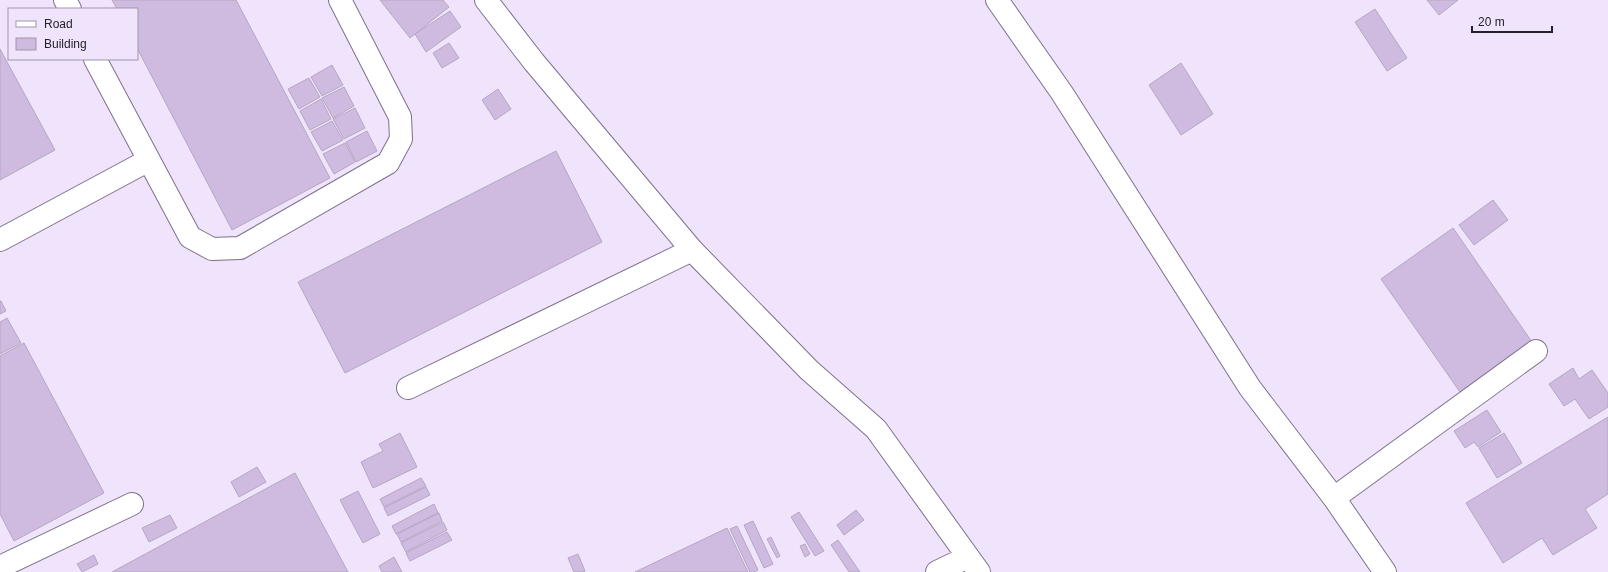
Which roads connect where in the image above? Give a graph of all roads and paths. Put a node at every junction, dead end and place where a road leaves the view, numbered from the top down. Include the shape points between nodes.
1 (340, 0) edge
2 (486, 0) edge
3 (997, 0) edge
4 (96, 60) edge
5 (149, 160) junction
6 (0, 240) edge
7 (692, 250) junction
8 (1536, 351) dead end
9 (408, 388) dead end
10 (1334, 498) junction
11 (132, 504) dead end
12 (974, 565) edge
13 (0, 567) edge
14 (937, 572) edge
15 (1386, 572) edge

1 - 5 lane via 400,117 401,139 388,163 240,248 212,249 190,236
2 - 7 lane via 534,62
3 - 10 lane via 1062,93 1250,388
4 - 5 lane
5 - 6 lane
7 - 9 lane
7 - 12 lane via 809,370 876,429
8 - 10 lane
10 - 15 lane
11 - 13 lane
12 - 14 lane

